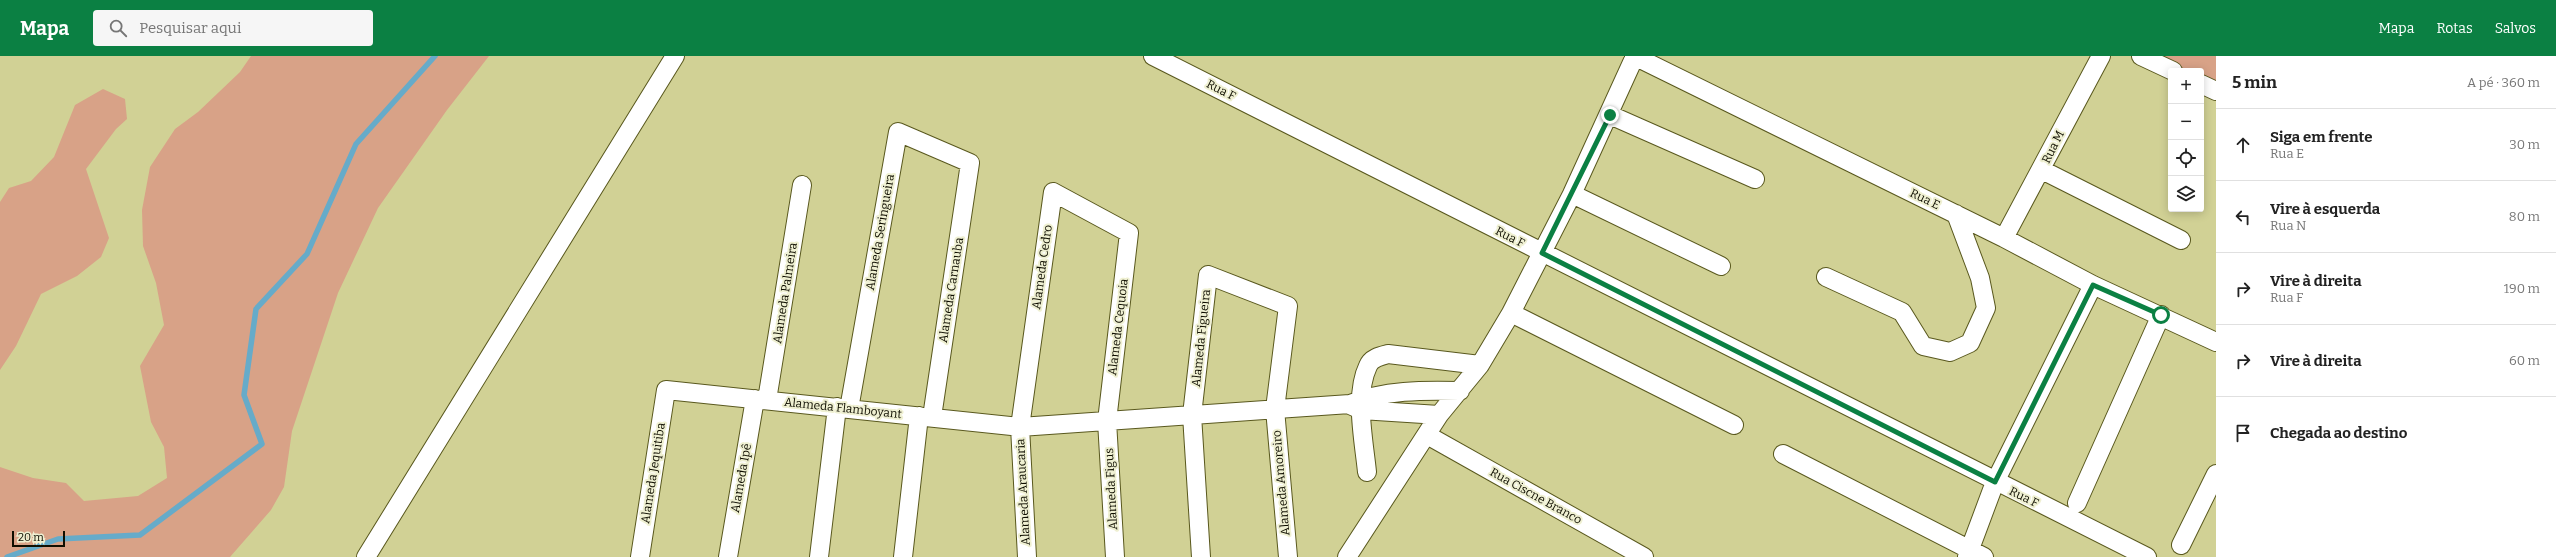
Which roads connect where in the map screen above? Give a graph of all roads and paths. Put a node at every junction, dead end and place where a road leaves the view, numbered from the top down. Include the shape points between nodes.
1 (675, 56) edge
2 (1153, 56) edge
3 (1635, 56) edge
4 (2101, 56) edge
5 (2141, 56) edge
6 (2168, 69) edge
7 (2204, 85) edge
8 (2216, 91) edge
9 (1610, 115) junction
10 (970, 162) joint
11 (2042, 170) junction
12 (1755, 179) dead end
13 (802, 185) dead end
14 (1572, 194) junction
15 (1956, 214) junction
16 (1129, 233) joint
17 (2004, 238) junction
18 (2181, 240) dead end
19 (1542, 253) junction
20 (1721, 266) dead end
21 (1826, 277) dead end
22 (2093, 285) junction
23 (1288, 306) joint
24 (1511, 313) junction
25 (2161, 315) junction
26 (2216, 342) edge
27 (1480, 365) junction
28 (666, 390) joint
29 (1460, 391) junction
30 (761, 400) junction
31 (1357, 405) junction
32 (843, 408) junction
33 (1275, 410) junction
34 (1192, 415) junction
35 (1439, 415) junction
36 (925, 417) junction
37 (1107, 421) junction
38 (1734, 425) dead end
39 (1020, 427) junction
40 (1427, 435) junction
41 (1783, 454) dead end
42 (1367, 472) dead end
43 (2216, 474) edge
44 (1995, 482) junction
45 (2077, 503) dead end
46 (2181, 545) dead end
47 (1974, 555) edge
48 (366, 557) edge
49 (640, 557) edge
50 (728, 557) edge
51 (819, 557) edge
52 (903, 557) edge
53 (1026, 557) edge
54 (1115, 557) edge
55 (1201, 557) edge
56 (1288, 557) edge
57 (1347, 557) edge
58 (1644, 557) edge
59 (2146, 557) edge

1 - 48 street
2 - 19 street, Rua F
3 - 9 street
3 - 15 street, Rua E
4 - 11 street, Rua M
5 - 6 street
7 - 8 street
9 - 12 street
9 - 14 street
10 - 32 street, Alameda Seringueira via 898,132
10 - 36 street, Alameda Carnauba
11 - 17 street, Rua M
11 - 18 street
13 - 30 street, Alameda Palmeira
14 - 19 street
14 - 20 street
15 - 17 street, Rua E
15 - 21 street via 1980,278 1986,308 1970,343 1950,352 1923,346 1902,312
16 - 37 street, Alameda Cequoia
16 - 39 street, Alameda Cedro via 1053,192
17 - 22 street, Rua E
19 - 24 street
19 - 44 street, Rua F
22 - 25 street, Rua E
22 - 44 street
23 - 33 street, Alameda Amoreiro
23 - 34 street, Alameda Figueira via 1208,275
24 - 27 street
24 - 38 street
25 - 26 street, Rua E
25 - 45 street
27 - 29 street
27 - 31 street via 1388,354 1376,357 1368,365
28 - 30 street, Alameda Flamboyant
28 - 49 street, Alameda Jequitiba
29 - 31 street via 1419,390
29 - 35 street
30 - 32 street, Alameda Flamboyant
30 - 50 street, Alameda Ipê
31 - 33 street, Alameda Flamboyant
31 - 35 street
31 - 42 street
32 - 36 street, Alameda Flamboyant
32 - 51 street
33 - 34 street, Alameda Flamboyant
33 - 56 street, Alameda Amoreiro
34 - 37 street, Alameda Flamboyant
34 - 55 street
35 - 40 street
36 - 39 street, Alameda Flamboyant
36 - 52 street, Alameda Carnauba
37 - 39 street, Alameda Flamboyant
37 - 54 street, Alameda Figus
39 - 53 street, Alameda Araucaria
40 - 57 street
40 - 58 street, Rua Ciscne Branco
41 - 47 street
43 - 46 street
44 - 47 street
44 - 59 street, Rua F

